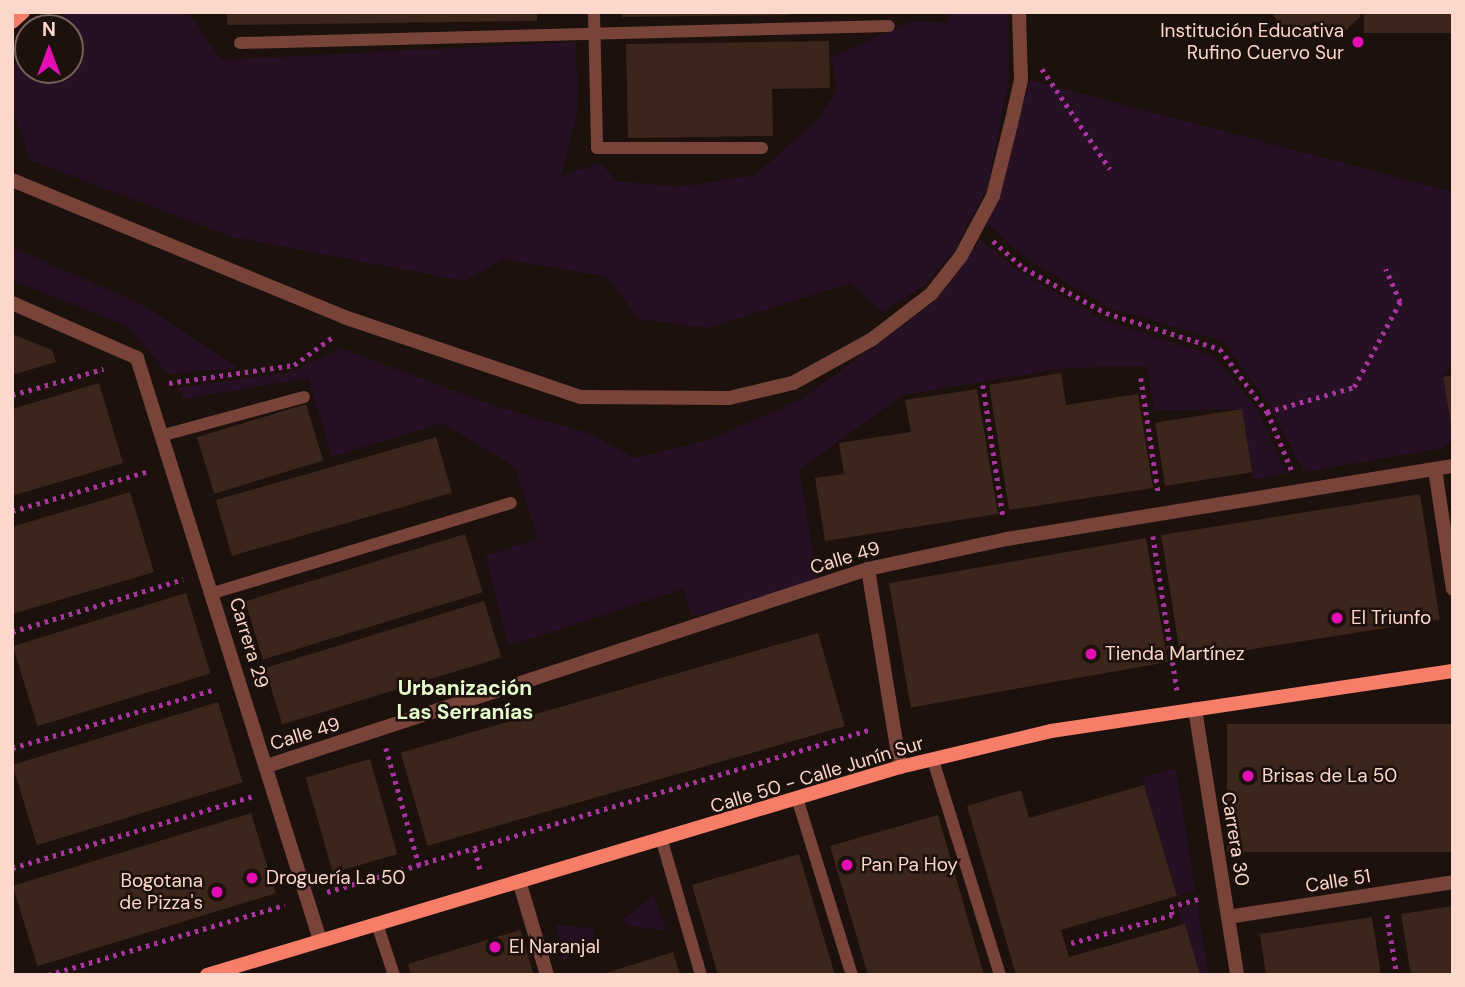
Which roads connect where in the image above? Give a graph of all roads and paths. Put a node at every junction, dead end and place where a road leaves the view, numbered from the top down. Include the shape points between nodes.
1 (23, 12) edge
2 (594, 12) edge
3 (1019, 12) edge
4 (12, 22) edge
5 (889, 26) dead end
6 (594, 33) junction
7 (240, 43) dead end
8 (1021, 55) junction
9 (762, 148) dead end
10 (1110, 169) dead end
11 (12, 180) edge
12 (977, 227) junction
13 (1385, 269) dead end
14 (12, 303) edge
15 (344, 317) junction
16 (137, 358) junction
17 (1141, 378) dead end
18 (983, 385) dead end
19 (147, 386) junction
20 (12, 395) edge
21 (304, 397) dead end
22 (1267, 412) junction
23 (164, 435) junction
24 (173, 464) junction
25 (1453, 466) edge
26 (1435, 469) junction
27 (1299, 491) junction
28 (511, 503) dead end
29 (12, 511) edge
30 (1156, 513) junction
31 (1007, 539) junction
32 (868, 569) junction
33 (207, 572) junction
34 (1453, 589) edge
35 (213, 593) junction
36 (12, 632) edge
37 (1453, 671) edge
38 (241, 682) junction
39 (1188, 711) junction
40 (896, 721) junction
41 (381, 730) junction
42 (12, 748) edge
43 (933, 760) junction
44 (267, 766) junction
45 (900, 767) junction
46 (274, 790) junction
47 (798, 801) junction
48 (662, 841) junction
49 (419, 865) junction
50 (12, 868) edge
51 (1453, 882) edge
52 (520, 884) junction
53 (1224, 892) junction
54 (1383, 893) junction
55 (308, 898) junction
56 (1228, 917) junction
57 (377, 924) junction
58 (320, 940) junction
59 (1071, 943) dead end
60 (240, 970) edge
61 (48, 975) edge
62 (206, 975) edge
63 (394, 975) edge
64 (547, 975) edge
65 (701, 975) edge
66 (852, 975) edge
67 (1000, 975) edge
68 (1237, 975) edge
69 (1397, 975) edge

1 - 4 street
2 - 6 lane
3 - 8 street
5 - 6 lane
6 - 7 lane
6 - 9 lane via 597,148
8 - 10 path via 1052,75
8 - 12 street via 1021,79 993,196
11 - 15 street
12 - 15 street via 931,294 871,340 793,383 729,398 581,397
12 - 22 path via 1024,268 1106,313 1220,349
13 - 22 path via 1400,302 1354,387
14 - 16 street
15 - 19 path via 332,340 294,365
16 - 19 street, Carrera 29
16 - 20 path
17 - 30 path
18 - 31 path
19 - 23 street, Carrera 29
21 - 23 lane
22 - 27 path
23 - 24 street, Carrera 29
24 - 29 path
24 - 33 street, Carrera 29
25 - 26 street, Calle 49
26 - 27 street, Calle 49
26 - 34 street
27 - 30 street, Calle 49
28 - 35 lane
30 - 31 street, Calle 49
30 - 39 path
31 - 32 street, Calle 49
32 - 40 street
32 - 41 street, Calle 49
33 - 35 street, Carrera 29
33 - 36 path
35 - 38 street, Carrera 29
37 - 39 street, Calle 50 - Calle Junín Sur
38 - 42 path
38 - 44 street, Carrera 29
39 - 43 street, Calle 50 - Calle Junín Sur via 1051,731
39 - 53 street, Carrera 30
40 - 45 street
40 - 49 path
41 - 44 street, Calle 49
41 - 49 path
43 - 45 street, Calle 50 - Calle Junín Sur
43 - 67 lane
44 - 46 street, Carrera 29
45 - 47 street, Calle 50 - Calle Junín Sur
46 - 50 path
46 - 55 street, Carrera 29
47 - 48 street, Calle 50 - Calle Junín Sur
47 - 66 lane
48 - 52 street, Calle 50 - Calle Junín Sur
48 - 65 lane
49 - 55 path
51 - 54 street, Calle 51
52 - 57 street, Calle 50 - Calle Junín Sur
52 - 64 street
53 - 56 street, Carrera 30
53 - 59 path via 1170,907 1171,915
54 - 56 street, Calle 51
54 - 69 path
55 - 58 street, Carrera 29
55 - 61 path
56 - 68 street, Carrera 30
57 - 58 street, Calle 50 - Calle Junín Sur
57 - 63 lane
58 - 60 street, Calle 50 - Calle Junín Sur
60 - 62 street, Calle 50 - Calle Junín Sur

